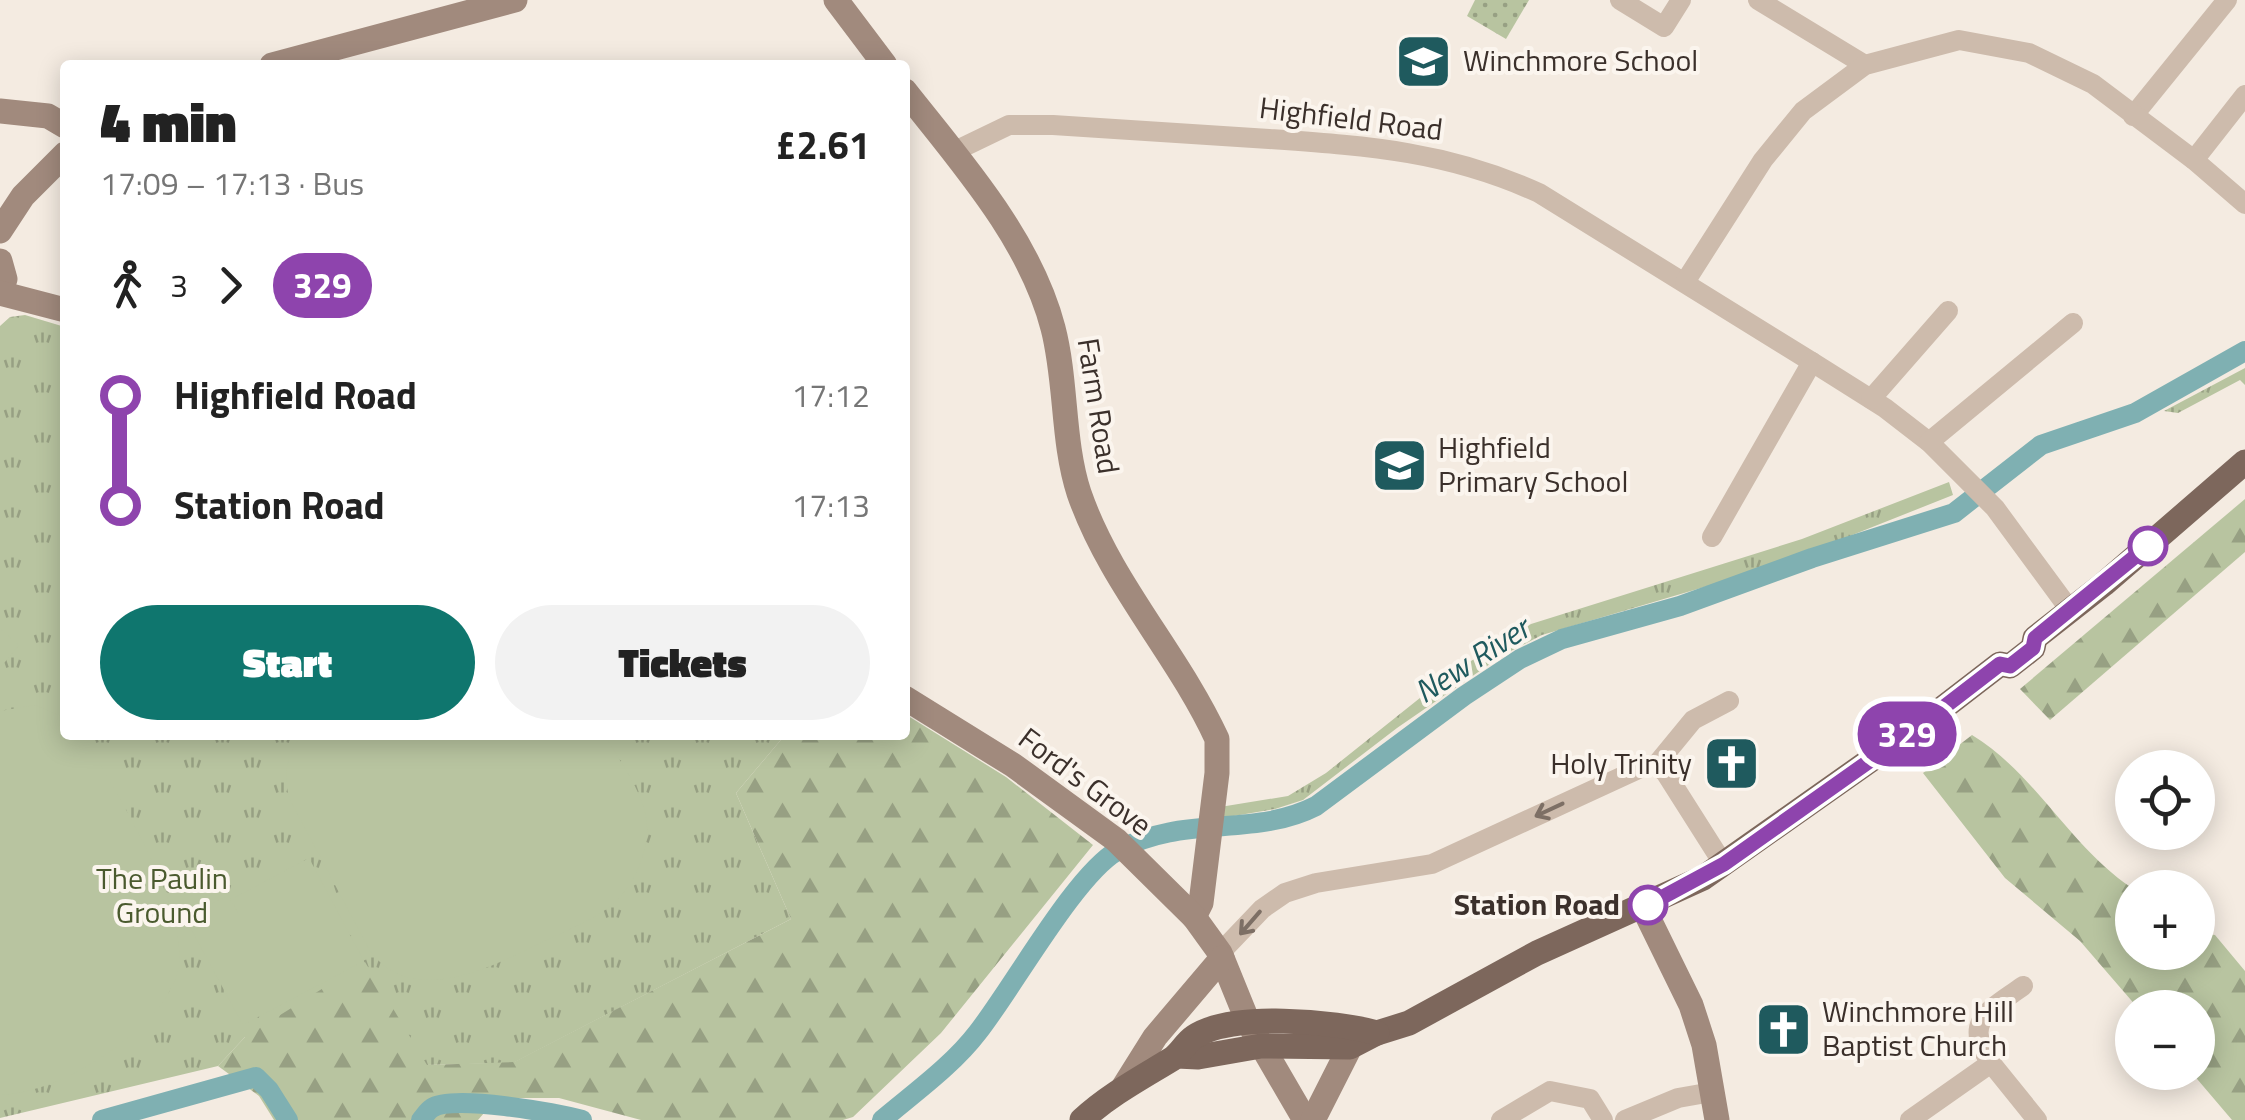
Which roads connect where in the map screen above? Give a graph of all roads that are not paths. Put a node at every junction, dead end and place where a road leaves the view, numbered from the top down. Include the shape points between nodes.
1 (514, 0) edge
2 (819, 0) edge
3 (1620, 0) edge
4 (1681, 0) edge
5 (1758, 0) edge
6 (2227, 0) edge
7 (843, 11) edge
8 (291, 60) edge
9 (880, 60) edge
10 (1865, 65) junction
11 (2245, 95) edge
12 (910, 102) edge
13 (0, 111) edge
14 (2133, 116) junction
15 (60, 123) edge
16 (953, 152) junction
17 (60, 159) edge
18 (2194, 160) junction
19 (2245, 204) edge
20 (0, 231) edge
21 (0, 261) edge
22 (1685, 282) junction
23 (0, 293) edge
24 (60, 309) edge
25 (1948, 312) dead end
26 (2073, 323) dead end
27 (1812, 362) junction
28 (1871, 400) junction
29 (1928, 442) junction
30 (2245, 462) edge
31 (1712, 537) dead end
32 (2070, 610) junction
33 (1729, 700) dead end
34 (910, 701) edge
35 (1656, 765) junction
36 (1724, 864) junction
37 (1643, 907) junction
38 (1194, 918) junction
39 (1221, 955) junction
40 (2023, 986) dead end
41 (1248, 1022) junction
42 (1377, 1033) junction
43 (1261, 1046) junction
44 (1350, 1047) junction
45 (1178, 1056) junction
46 (1991, 1063) junction
47 (1123, 1088) junction
48 (1712, 1092) junction
49 (1082, 1120) edge
50 (1309, 1120) edge
51 (1501, 1120) edge
52 (1603, 1120) edge
53 (1625, 1120) edge
54 (1717, 1120) edge
55 (1910, 1120) edge
56 (2037, 1120) edge

1 - 8 street
2 - 7 street
3 - 4 street via 1664,27
5 - 10 street
6 - 14 street
7 - 9 street
10 - 14 street via 1959,40 2028,53 2093,84
10 - 22 street via 1783,133
11 - 18 street
12 - 16 street, Farm Road
13 - 15 street
14 - 18 street
16 - 22 street, Highfield Road via 1009,125 1038,125 1426,154 1539,193
16 - 38 street, Farm Road via 1038,284 1062,373 1078,491 1097,534 1217,739 1202,903
17 - 20 street via 22,196
18 - 19 street
21 - 23 street
22 - 27 street, Highfield Road
23 - 24 street
25 - 28 street
26 - 29 street
27 - 28 street, Highfield Road
27 - 31 street
28 - 29 street, Highfield Road
29 - 32 street, Highfield Road via 1995,508
30 - 32 main road
32 - 36 main road via 2035,638 2023,636 2001,654 2000,664 1926,721
33 - 35 street via 1692,720
34 - 38 street, Ford's Grove via 1014,765 1125,848
35 - 36 street
35 -> 39 street via 1432,864 1285,893
36 - 37 main road
37 - 42 main road via 1537,954 1408,1024
37 - 48 street via 1692,1005
38 - 39 street, Ford's Grove
39 - 41 street, Ford's Grove
39 - 47 street
40 - 46 street via 1982,1016 1976,1032
41 - 42 main road
41 - 43 street, Ford's Grove
41 - 45 main road via 1191,1038
42 - 44 main road
43 - 44 main road
43 - 45 main road
43 - 50 street
44 - 50 street
45 - 47 main road
46 - 55 street
46 - 56 street
47 - 49 main road
48 - 53 street
48 - 54 street
51 - 52 street via 1550,1092 1590,1098

